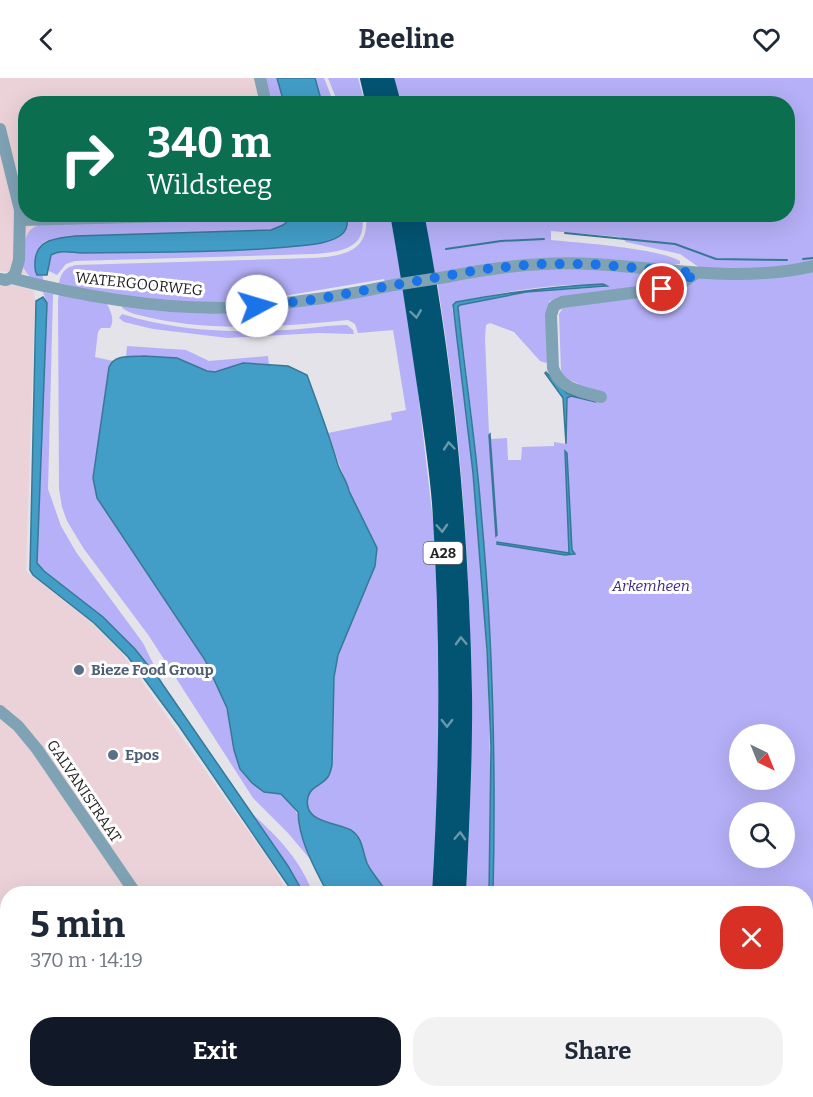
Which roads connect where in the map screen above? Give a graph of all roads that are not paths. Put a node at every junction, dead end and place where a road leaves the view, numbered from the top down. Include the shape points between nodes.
1 (260, 78) edge
2 (369, 78) edge
3 (385, 78) edge
4 (264, 96) edge
5 (373, 96) edge
6 (390, 96) edge
7 (0, 129) edge
8 (18, 200) edge
9 (21, 222) edge
10 (400, 222) edge
11 (416, 222) edge
12 (813, 266) edge
13 (696, 273) junction
14 (6, 279) edge
15 (601, 397) dead end
16 (0, 711) edge
17 (131, 886) edge
18 (442, 886) edge
19 (457, 886) edge

1 - 4 street
2 - 5 highway
3 - 6 highway
7 - 8 street
9 - 14 street via 19,260 15,274
10 -> 18 highway, A28 via 441,502 447,700
19 -> 11 highway, A28 via 463,696 460,592 448,434
12 - 13 street, WATERGOORWEG via 750,273
13 - 14 street, WATERGOORWEG, bridge via 565,263 484,269 272,304 198,307 117,300
13 - 15 street via 679,285 662,289 554,306 551,315 555,374 573,389
16 - 17 street, GALVANISTRAAT via 37,749

